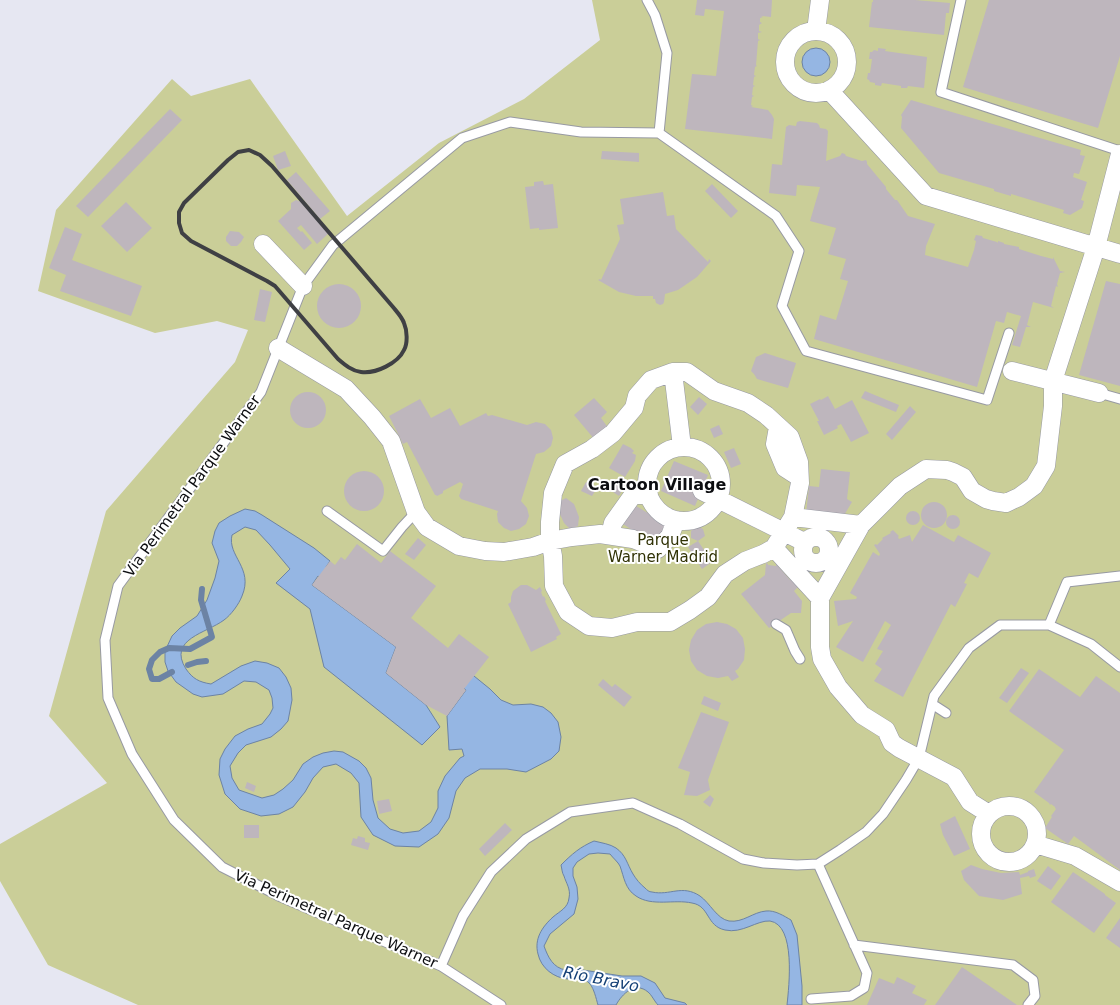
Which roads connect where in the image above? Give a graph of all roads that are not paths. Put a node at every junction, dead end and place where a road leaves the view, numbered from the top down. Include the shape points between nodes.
1 (647, 0) edge
2 (820, 0) edge
3 (961, 0) edge
4 (816, 31) junction
5 (829, 90) junction
6 (659, 133) junction
7 (1120, 152) edge
8 (262, 244) dead end
9 (1096, 247) junction
10 (1120, 254) edge
11 (303, 286) junction
12 (1009, 333) dead end
13 (278, 348) junction
14 (1005, 369) junction
15 (673, 372) junction
16 (1053, 381) junction
17 (1099, 393) joint
18 (1120, 399) edge
19 (682, 447) junction
20 (702, 490) dead end
21 (649, 495) junction
22 (718, 499) junction
23 (327, 511) dead end
24 (416, 512) junction
25 (676, 520) junction
26 (789, 525) junction
27 (860, 525) junction
28 (610, 536) junction
29 (550, 542) junction
30 (774, 548) junction
31 (834, 559) junction
32 (1120, 576) edge
33 (820, 598) junction
34 (776, 624) dead end
35 (1049, 625) junction
36 (800, 658) dead end
37 (1120, 667) edge
38 (932, 704) junction
39 (946, 713) dead end
40 (919, 758) junction
41 (989, 814) junction
42 (1035, 844) junction
43 (818, 864) junction
44 (1120, 882) edge
45 (854, 945) junction
46 (441, 966) junction
47 (811, 999) dead end
48 (501, 1005) edge
49 (1028, 1005) edge

1 - 6 lane via 667,53
2 - 4 street
3 - 7 lane via 942,92
4 - 5 street via 836,38 846,56 844,76
4 - 5 street via 798,37 790,44 786,53 787,73 792,82 809,92
5 - 9 street via 926,196
6 - 11 lane, Via Perimetral Parque Warner via 581,132 510,122 462,138 333,245
6 - 14 lane via 776,216 799,251 782,306 806,351 987,400
7 - 9 street
8 - 11 street
9 - 10 street
9 - 16 street
11 - 13 lane, Via Perimetral Parque Warner
12 - 14 lane
13 - 24 street via 346,389 372,417 391,441
13 - 46 lane, Via Perimetral Parque Warner via 261,392 118,586 104,640 108,698 132,754 174,820 222,868
14 - 16 street
15 - 19 street
15 - 26 street via 687,372 714,391 748,403 790,437 799,462 800,483
15 - 29 street via 651,380 613,433 565,464 554,493
16 - 17 street
16 - 27 street via 1046,466 1034,486 1020,497 1006,503 986,499 972,491 963,477 953,472 926,469 900,486
17 - 18 lane
19 - 21 street via 667,451 650,470 647,482
19 - 22 street via 699,450 714,461 720,473
20 - 22 street
21 - 25 street via 664,515
21 - 28 street via 633,495 613,523
22 - 25 street via 701,517
22 - 26 street
23 - 24 lane via 383,551
24 - 29 street via 427,527 459,546 504,552
25 - 28 street via 670,536 658,549 633,539
26 - 27 street
26 - 30 street
26 - 31 street via 804,542 816,536 823,538
27 - 31 street
28 - 29 street via 600,534
29 - 30 street via 554,556 554,586 568,612 589,626 612,628 637,622 670,622 708,597 725,574
30 - 33 street
31 - 33 street
32 - 35 lane via 1067,582
33 - 40 street via 822,659 838,687 862,715 886,730 892,743
34 - 36 lane via 786,630
35 - 37 lane via 1091,644
35 - 38 lane via 1000,625 970,648 934,696
38 - 39 lane
38 - 40 lane
40 - 41 street via 954,777 970,802
40 - 43 lane via 883,814 866,832
41 - 42 street via 1005,806 1024,810 1035,825
41 - 42 street via 981,830 984,848 990,854 998,859 1015,861
42 - 44 street via 1075,856
43 - 45 lane
43 - 46 lane via 789,865 743,859 680,824 633,803 570,812 526,839 490,872 463,916
45 - 47 lane via 867,973 864,988 850,996
45 - 49 lane via 1013,965 1033,980 1035,996
46 - 48 lane, Via Perimetral Parque Warner

